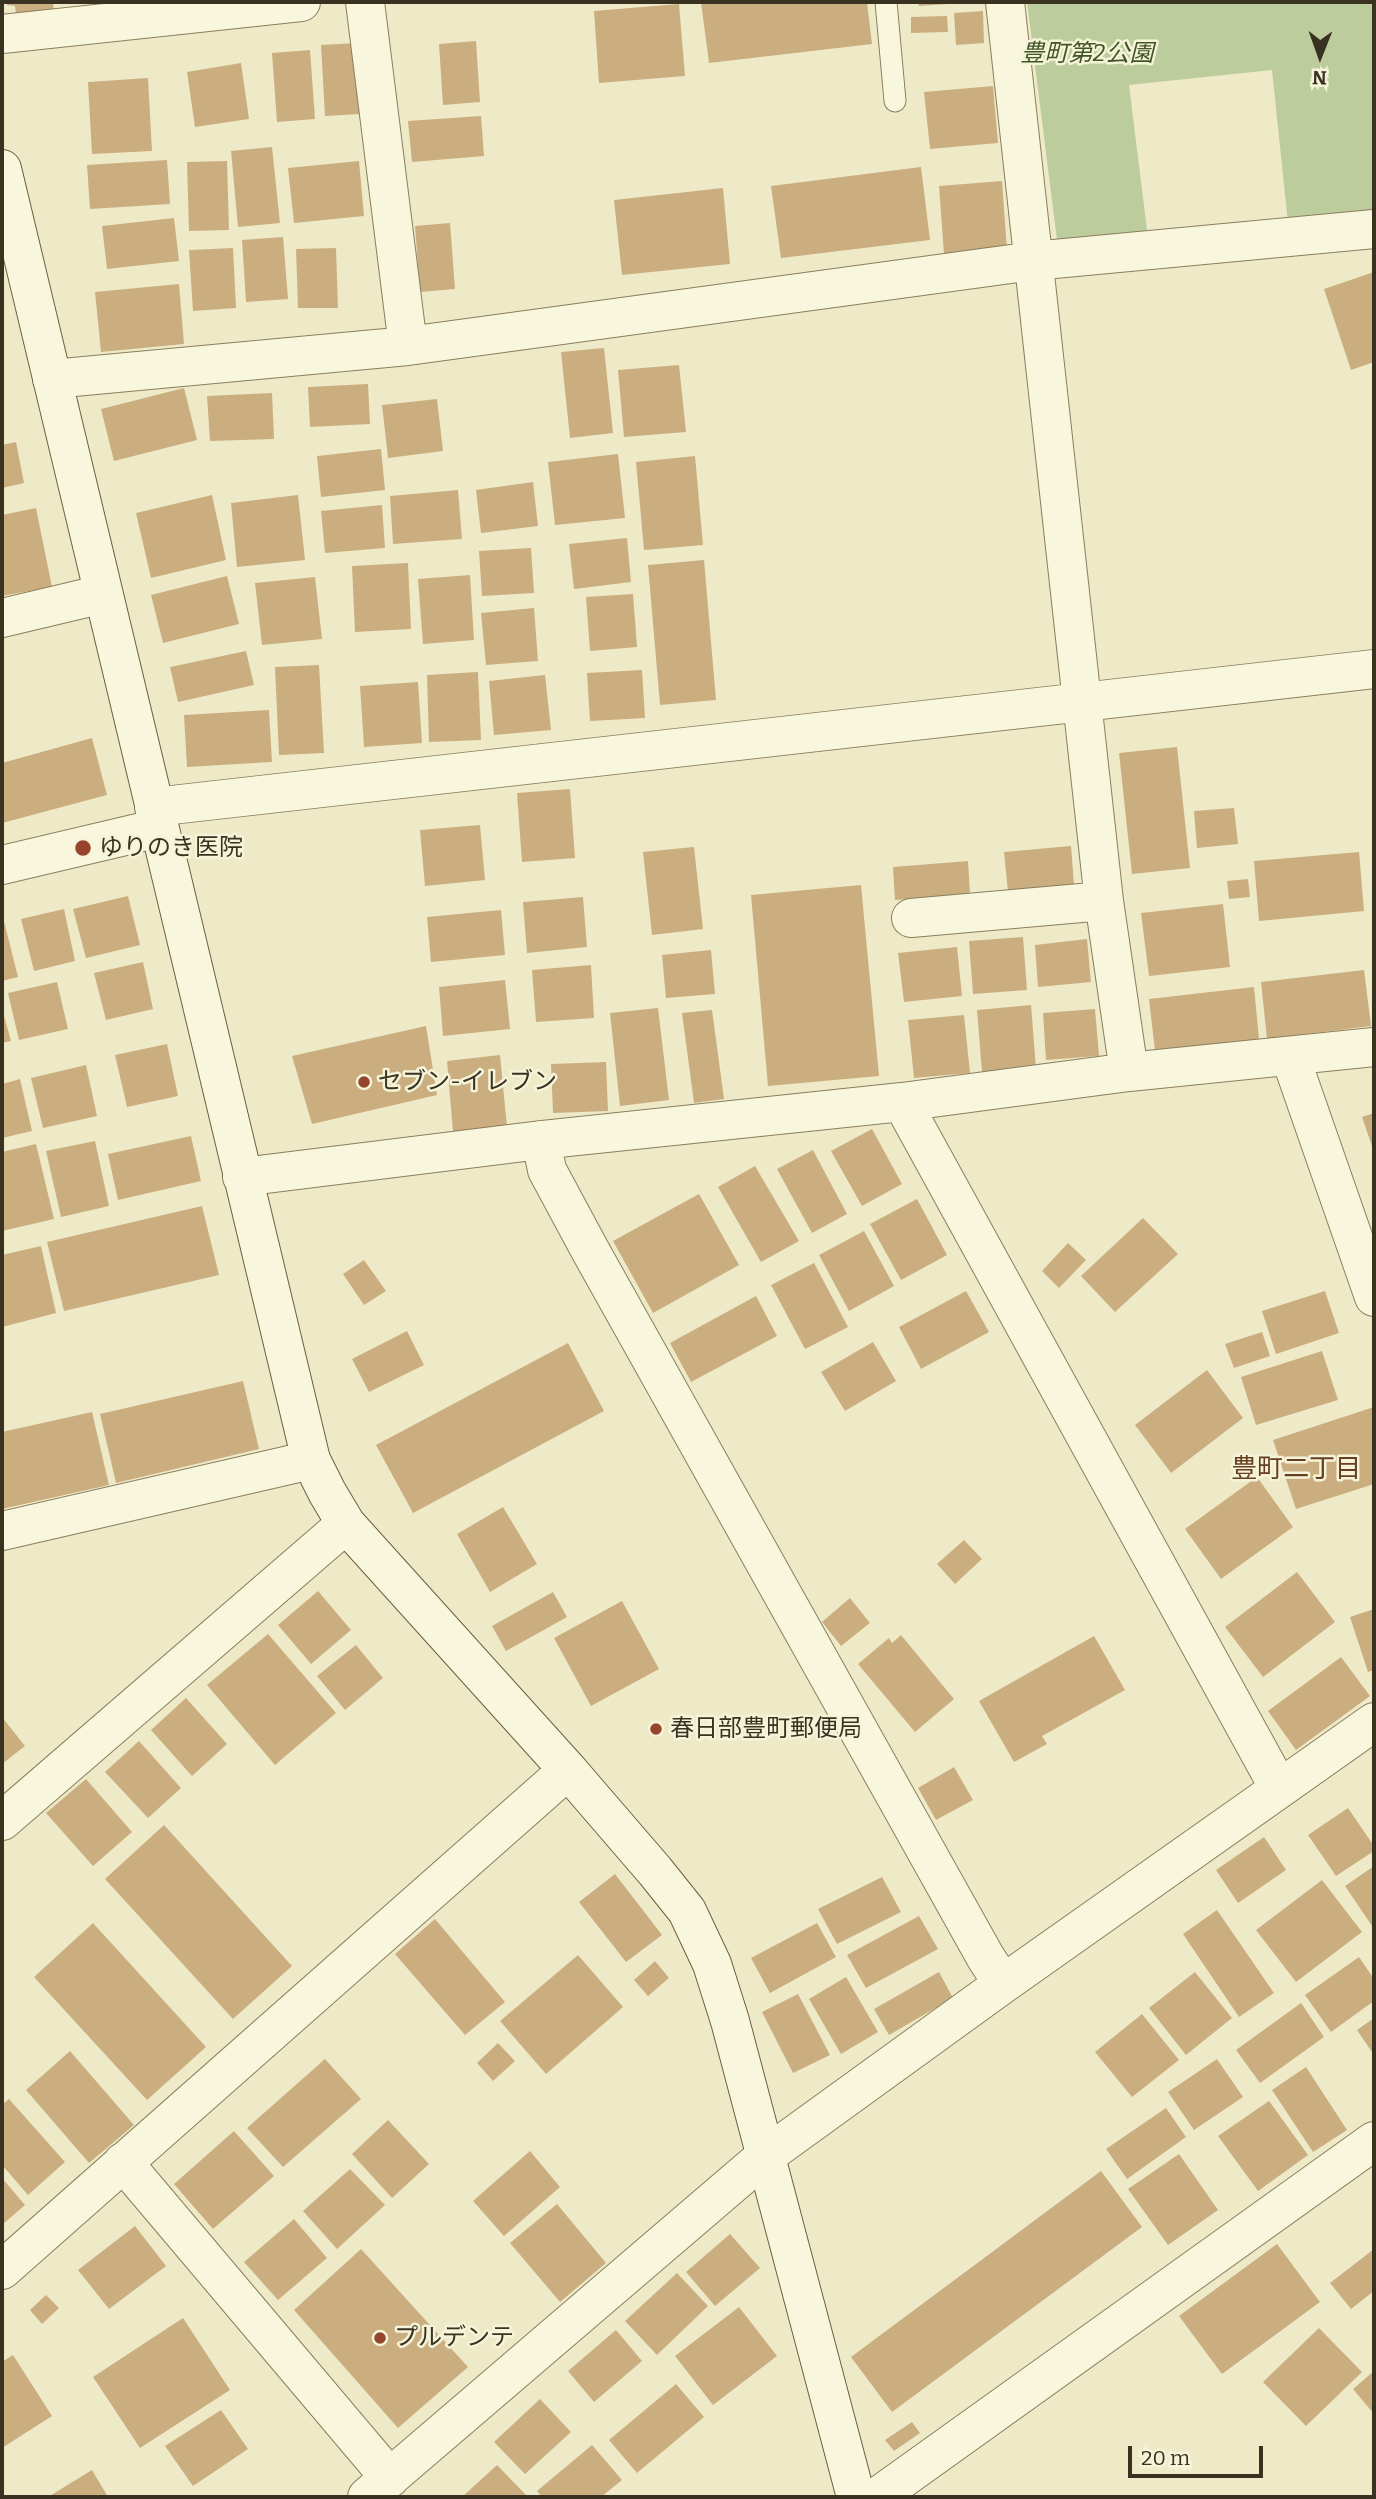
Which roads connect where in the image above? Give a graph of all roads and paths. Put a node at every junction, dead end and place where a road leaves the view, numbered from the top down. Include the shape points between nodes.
1 (301, 2) edge
2 (365, 2) edge
3 (886, 2) edge
4 (1005, 2) edge
5 (2, 34) edge
6 (895, 101) dead end
7 (2, 169) edge
8 (1374, 229) edge
9 (1032, 261) junction
10 (408, 346) junction
11 (52, 379) junction
12 (103, 594) junction
13 (2, 618) edge
14 (1374, 669) edge
15 (1083, 701) junction
16 (156, 817) junction
17 (2, 865) edge
18 (1104, 901) junction
19 (911, 918) dead end
20 (1374, 1047) edge
21 (1290, 1056) junction
22 (1129, 1072) junction
23 (902, 1102) junction
24 (541, 1140) junction
25 (242, 1177) junction
26 (1374, 1297) edge
27 (312, 1460) junction
28 (346, 1524) junction
29 (2, 1531) edge
30 (1374, 1722) edge
31 (568, 1770) junction
32 (1279, 1788) junction
33 (2, 1821) edge
34 (1003, 1984) junction
35 (1374, 2141) edge
36 (764, 2157) junction
37 (123, 2162) junction
38 (2, 2270) edge
39 (378, 2488) edge
40 (856, 2497) edge
41 (877, 2497) edge

1 - 5 street
2 - 10 street
3 - 6 lane
4 - 9 street
7 - 11 street
8 - 9 street
9 - 10 street
9 - 15 street
10 - 11 street
11 - 12 street
12 - 13 street
12 - 16 street
14 - 15 street
15 - 16 street
15 - 18 street
16 - 17 street
16 - 25 street
18 - 19 street
18 - 22 street
20 - 21 street
21 - 22 street
21 - 26 street
22 - 23 street
23 - 24 street
23 - 32 street
24 - 25 street
24 - 34 street via 547,1170 590,1250
25 - 27 street
27 - 28 street
27 - 29 street
28 - 31 street
28 - 33 street
30 - 32 street
31 - 36 street via 687,1911 712,1964 730,2021
31 - 37 street
32 - 34 street
34 - 36 street
35 - 41 street
36 - 39 street
36 - 40 street
37 - 38 street
37 - 39 street

